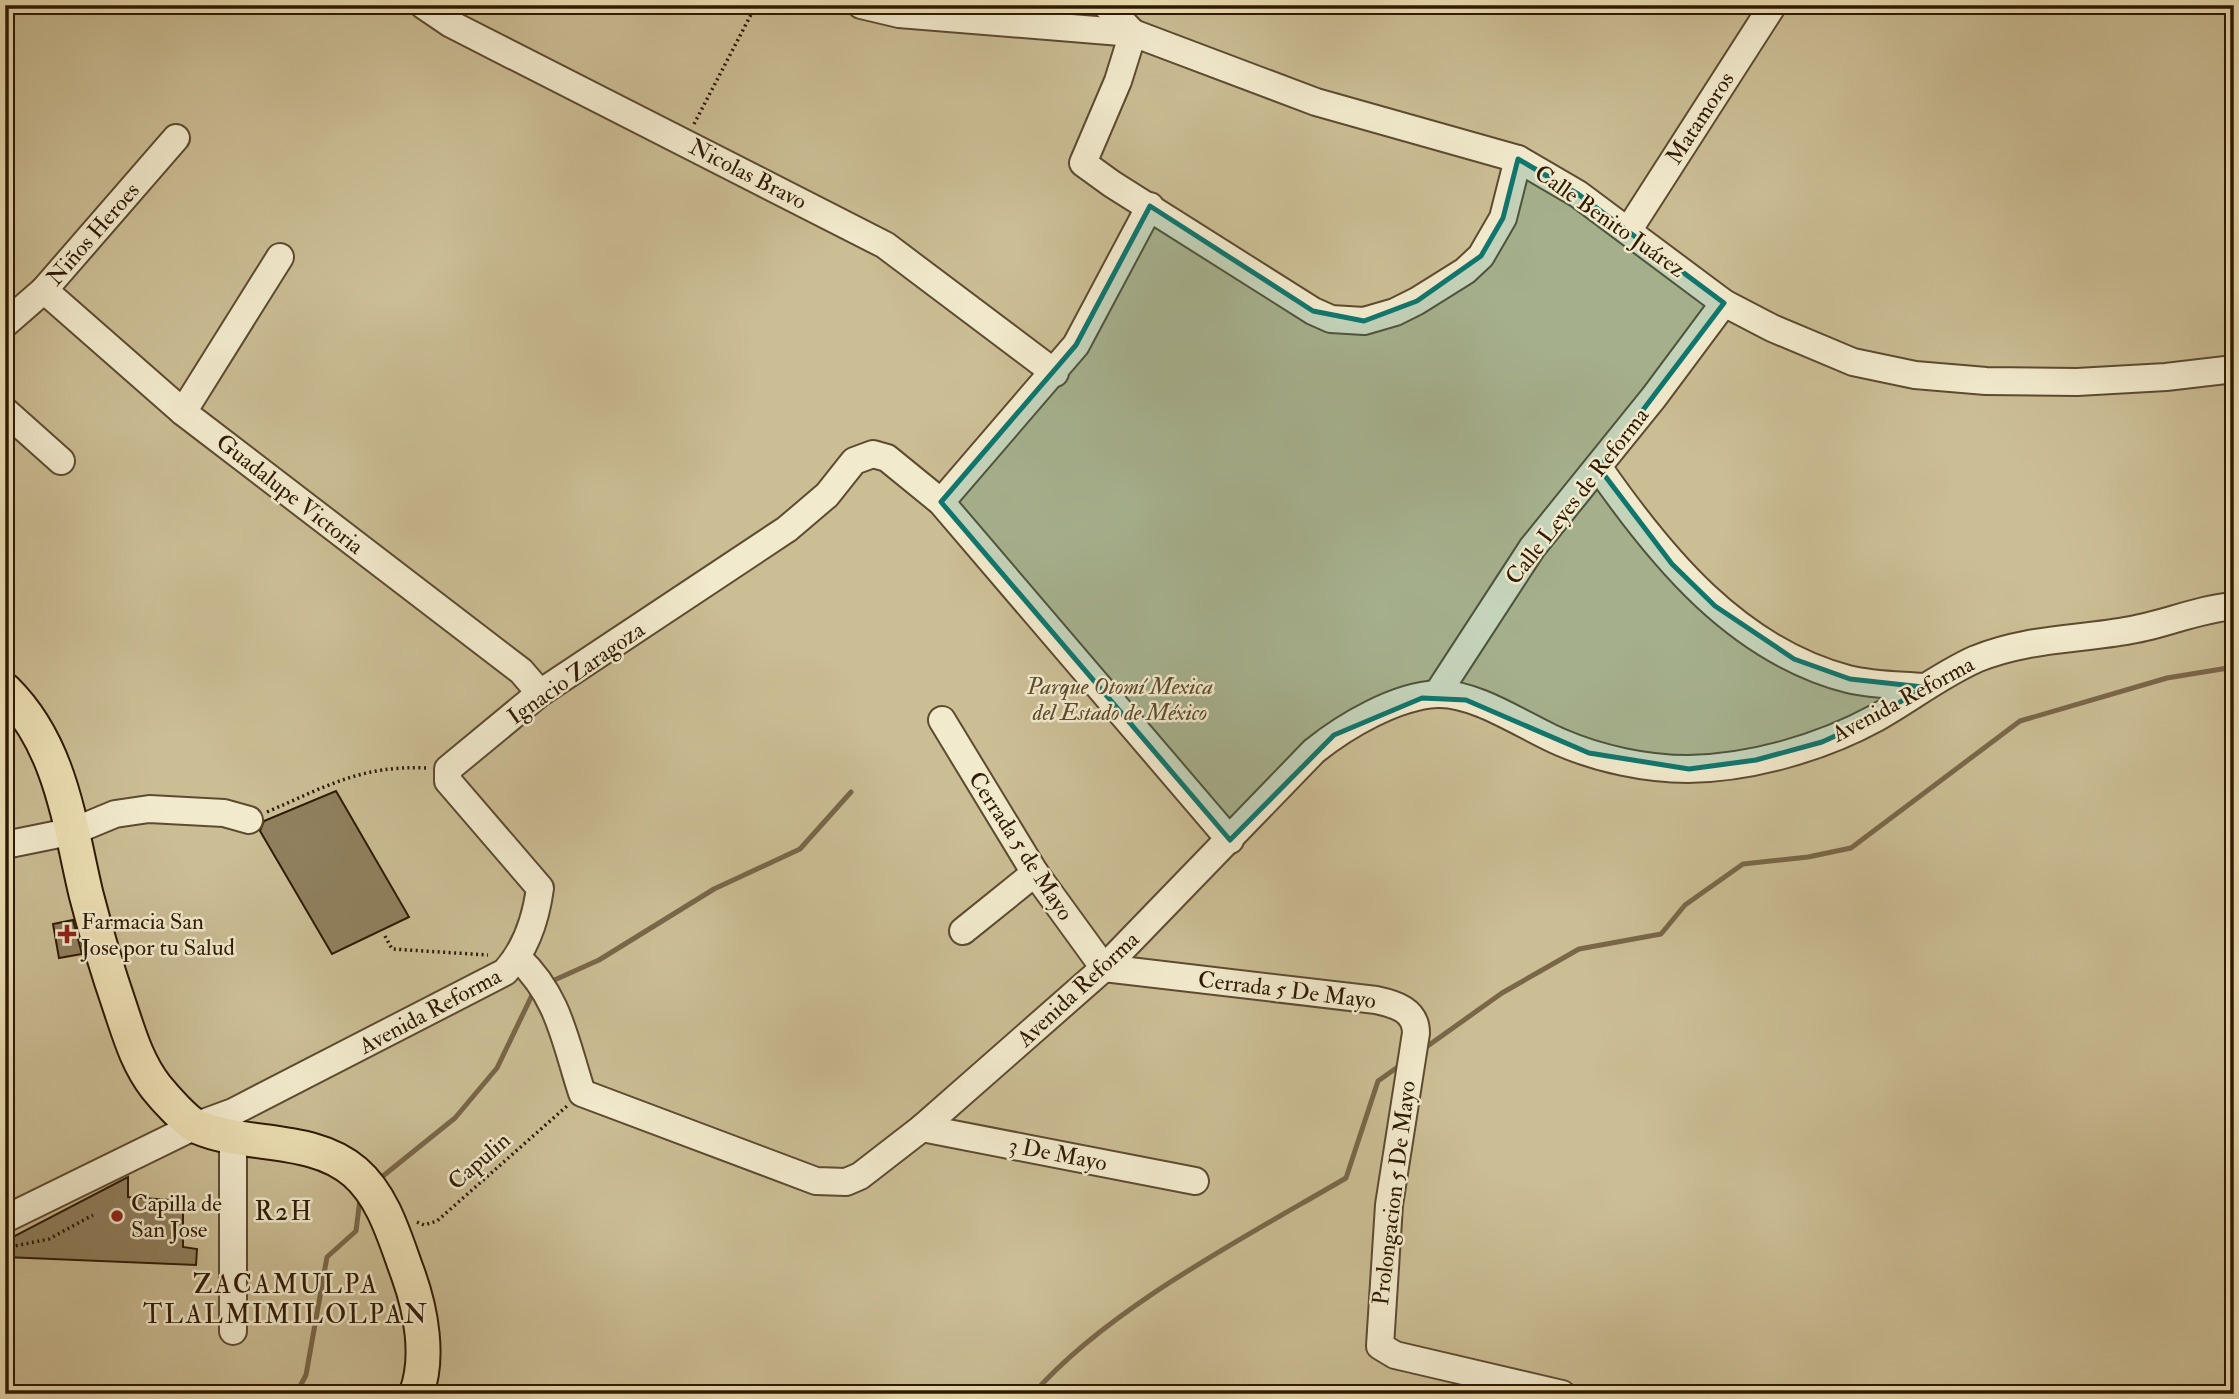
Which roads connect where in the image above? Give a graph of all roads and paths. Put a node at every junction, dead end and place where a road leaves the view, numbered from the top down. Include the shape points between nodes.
1 (423, 5) edge
2 (756, 5) edge
3 (861, 5) edge
4 (1106, 5) edge
5 (1773, 5) edge
6 (1133, 33) junction
7 (176, 138) dead end
8 (686, 141) junction
9 (1518, 159) junction
10 (1150, 206) junction
11 (1628, 231) junction
12 (280, 257) dead end
13 (44, 290) junction
14 (1724, 303) junction
15 (5, 324) edge
16 (2234, 369) edge
17 (1055, 373) junction
18 (5, 411) edge
19 (183, 412) junction
20 (61, 461) dead end
21 (1599, 468) junction
22 (941, 502) junction
23 (2234, 606) edge
24 (1923, 687) junction
25 (5, 690) edge
26 (540, 692) junction
27 (1437, 694) junction
28 (942, 720) dead end
29 (448, 769) junction
30 (249, 820) joint
31 (74, 831) junction
32 (1230, 841) junction
33 (5, 845) edge
34 (1035, 873) junction
35 (963, 931) dead end
36 (385, 936) dead end
37 (518, 958) junction
38 (1104, 968) junction
39 (1409, 1069) joint
40 (582, 1093) junction
41 (195, 1126) junction
42 (922, 1128) junction
43 (233, 1137) junction
44 (1195, 1181) dead end
45 (383, 1210) junction
46 (93, 1215) dead end
47 (5, 1219) edge
48 (5, 1248) edge
49 (233, 1331) dead end
50 (417, 1392) edge
51 (1562, 1394) edge

1 - 8 street, Nicolas Bravo via 451,24
2 - 8 path
3 - 6 street, Calle Benito Juárez via 899,14
4 - 6 street
5 - 11 street, Matamoros
6 - 9 street, Calle Benito Juárez via 1316,102
6 - 10 street via 1083,163
7 - 13 street, Niños Heroes
8 - 17 street, Nicolas Bravo via 885,245
9 - 10 street via 1503,218 1481,256 1418,301 1364,321 1331,319 1313,310
9 - 11 street, Calle Benito Juárez via 1558,180
10 - 17 street via 1076,345
11 - 14 street, Calle Benito Juárez
12 - 19 street
13 - 15 street, Niños Heroes
13 - 19 street, Guadalupe Victoria
14 - 16 street, Calle Benito Juárez via 1853,362 1915,375 2077,382
14 - 21 street, Calle Leyes de Reforma
17 - 22 street
18 - 20 street
19 - 26 street, Guadalupe Victoria via 521,671
21 - 24 street via 1672,564 1751,633 1824,672
21 - 27 street, Calle Leyes de Reforma via 1532,548
22 - 26 street, Ignacio Zaragoza via 887,458 873,454 854,461 827,495 787,529
22 - 32 street
23 - 24 street, Avenida Reforma via 2130,631 2002,649
24 - 27 street, Avenida Reforma via 1879,716 1822,742 1756,760 1689,769 1590,753 1483,705
25 - 31 main road via 48,752
26 - 29 street, Ignacio Zaragoza
27 - 32 street, Avenida Reforma via 1366,717 1334,735
28 - 34 street, Cerrada 5 de Mayo
29 - 30 path via 393,766 367,771
29 - 37 street via 449,781 540,888
30 - 31 street via 224,813 149,809 115,814
31 - 33 street
31 - 41 main road via 103,959 136,1055 155,1087
32 - 38 street, Avenida Reforma
34 - 35 street
34 - 38 street, Cerrada 5 de Mayo
36 - 37 path via 392,949
37 - 40 street, Avenida Reforma via 539,977 556,1007
37 - 41 street, Avenida Reforma via 505,972 363,1047 233,1112
38 - 39 street, Cerrada 5 De Mayo via 1376,1000 1408,1012 1414,1021
38 - 42 street, Avenida Reforma
39 - 51 street, Prolongacion 5 De Mayo via 1389,1206 1379,1342 1390,1353
40 - 42 street, Avenida Reforma via 816,1181 835,1183 860,1176
40 - 45 path, Capulin via 437,1221 424,1225
41 - 43 main road
41 - 47 street, Avenida Reforma
42 - 44 street, 3 De Mayo
43 - 45 main road via 294,1146 355,1171
43 - 49 street
45 - 50 main road via 412,1286 421,1325 423,1356
46 - 48 path via 49,1240

